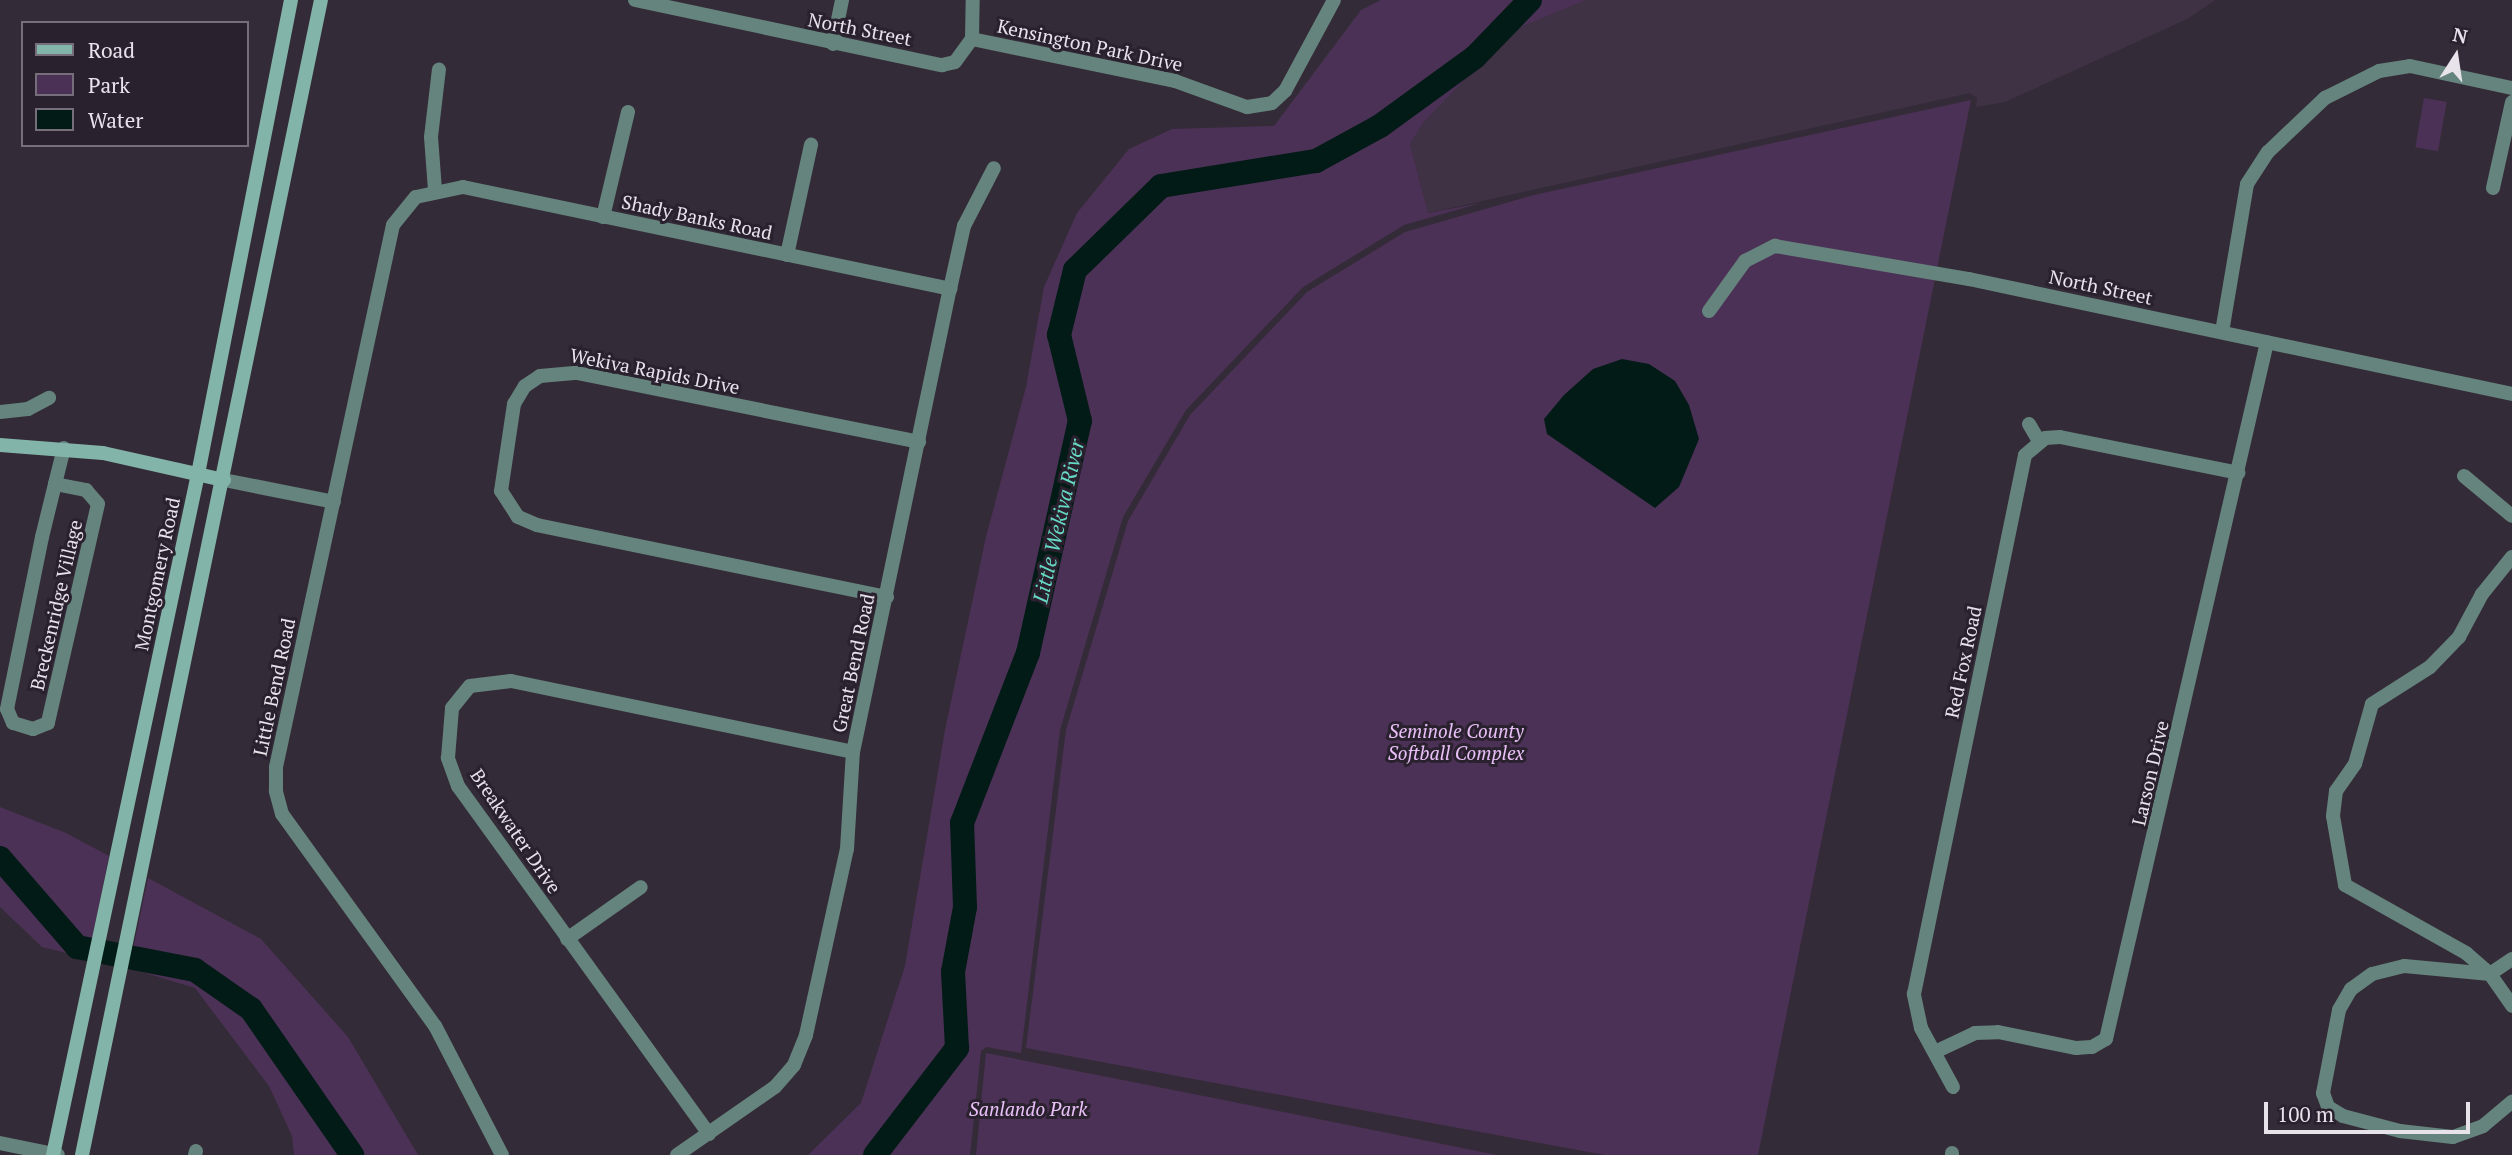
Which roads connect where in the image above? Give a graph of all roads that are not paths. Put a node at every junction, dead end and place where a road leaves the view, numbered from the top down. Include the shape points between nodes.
1 (291, 0) edge
2 (321, 0) edge
3 (635, 0) edge
4 (842, 0) edge
5 (974, 0) edge
6 (1334, 0) edge
7 (972, 39) junction
8 (833, 44) junction
9 (955, 62) joint
10 (439, 69) dead end
11 (2512, 88) edge
12 (2512, 102) edge
13 (628, 112) dead end
14 (811, 145) dead end
15 (993, 168) dead end
16 (2493, 188) dead end
17 (435, 190) junction
18 (603, 217) junction
19 (787, 255) junction
20 (950, 289) junction
21 (1709, 312) dead end
22 (2222, 332) junction
23 (2267, 342) junction
24 (2512, 394) edge
25 (49, 398) dead end
26 (0, 412) edge
27 (2029, 424) dead end
28 (2039, 441) junction
29 (919, 442) junction
30 (0, 445) edge
31 (64, 448) junction
32 (2238, 473) junction
33 (198, 474) junction
34 (2464, 476) dead end
35 (224, 480) junction
36 (55, 484) junction
37 (334, 502) junction
38 (2512, 516) edge
39 (2512, 557) edge
40 (887, 597) junction
41 (853, 752) junction
42 (641, 887) dead end
43 (567, 940) junction
44 (2512, 959) edge
45 (2490, 974) junction
46 (2512, 1006) edge
47 (1937, 1051) junction
48 (1953, 1087) dead end
49 (2512, 1102) edge
50 (709, 1134) junction
51 (0, 1143) edge
52 (55, 1155) edge
53 (82, 1155) edge
54 (502, 1155) edge
55 (677, 1155) edge

1 - 33 main road, Montgomery Road
2 - 35 main road
3 - 8 street, North Street
4 - 8 street
5 - 7 street
6 - 7 street, Kensington Park Drive via 1285,91 1262,106 1247,107 1175,81
7 - 9 street, Kensington Park Drive
8 - 9 street, North Street via 942,65
10 - 17 street via 431,137
11 - 22 street via 2410,66 2367,76 2325,98 2268,152 2248,184
12 - 16 street
13 - 18 street
14 - 19 street
15 - 20 street, Great Bend Road via 964,226
17 - 18 street, Shady Banks Road via 463,187
17 - 37 street, Little Bend Road via 416,197 393,225
18 - 19 street, Shady Banks Road
19 - 20 street, Shady Banks Road
20 - 29 street, Great Bend Road
21 - 22 street, North Street via 1745,261 1775,246 1969,279
22 - 23 street, North Street
23 - 24 street, North Street
23 - 32 street, Larson Drive
25 - 26 street via 28,410
27 - 28 street
28 - 32 street via 2060,437
28 - 47 street, Red Fox Road via 2025,455 1914,994 1921,1028
29 - 40 street, Great Bend Road
29 - 40 street, Wekiva Rapids Drive via 577,373 540,376 525,386 514,404 501,491 518,517 537,525
30 - 31 main road
31 - 33 main road
31 - 36 street
32 - 47 street, Larson Drive via 2106,1038 2092,1048 2076,1048 1998,1032 1975,1032
33 - 35 main road
33 - 52 main road, Montgomery Road
34 - 38 street
35 - 37 street
35 - 53 main road
36 - 36 street, Breckenridge Village via 86,490 99,504 48,723 33,729 8,718 9,696
37 - 54 street, Little Bend Road via 276,768 276,791 282,814 435,1026
39 - 45 street via 2482,594 2452,644 2430,667 2372,704 2355,764 2336,791 2333,816 2345,885 2466,953
40 - 41 street, Great Bend Road
41 - 43 street, Breakwater Drive via 511,681 470,686 452,708 446,734 458,786
41 - 50 street, Great Bend Road via 847,849 802,1045 794,1065 775,1087
42 - 43 street
43 - 50 street, Breakwater Drive
44 - 45 street
45 - 46 street
45 - 49 street via 2404,966 2372,974 2351,989 2339,1010 2323,1093 2328,1107 2343,1116 2400,1131 2453,1137 2483,1126
47 - 48 street, Red Fox Road
50 - 55 street
51 - 52 street

